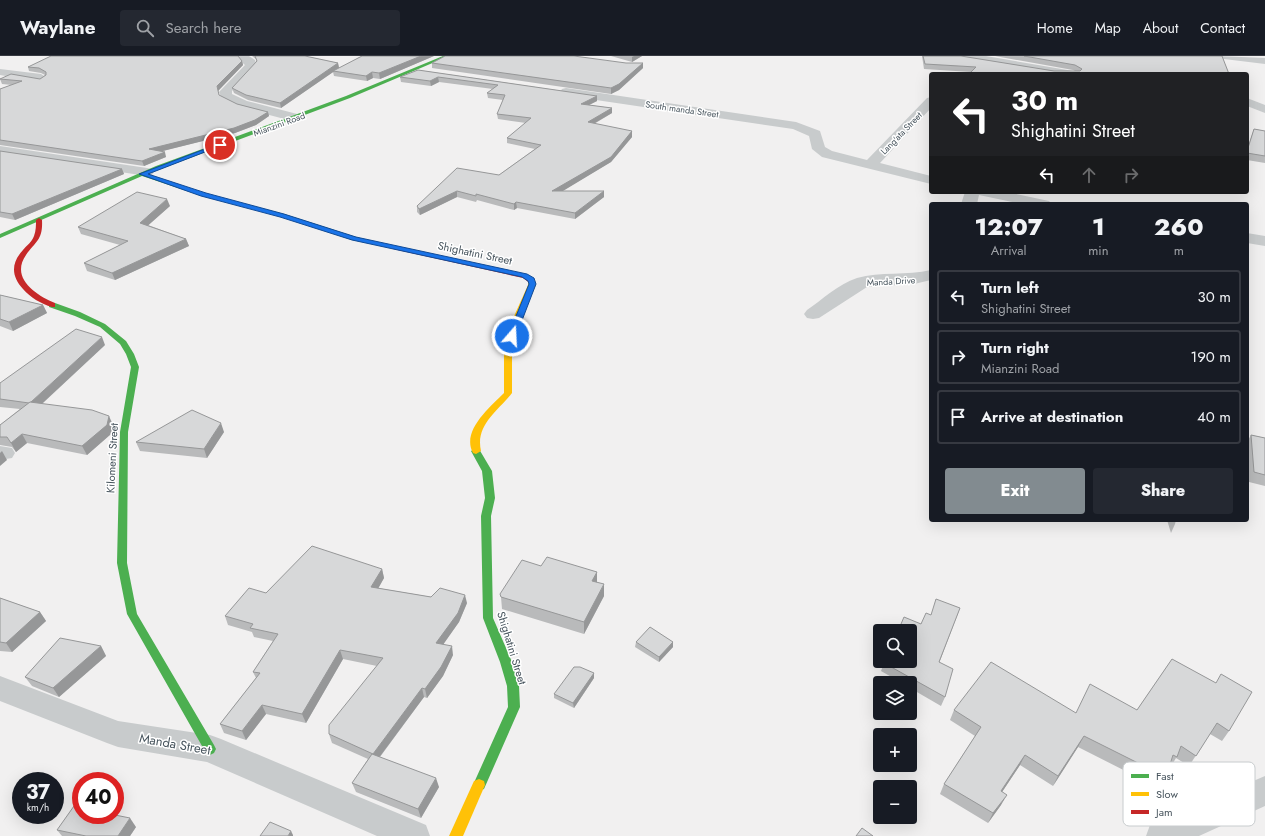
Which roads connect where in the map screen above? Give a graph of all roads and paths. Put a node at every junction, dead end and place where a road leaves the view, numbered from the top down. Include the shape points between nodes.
1 (241, 56) edge
2 (447, 56) edge
3 (958, 56) edge
4 (1224, 56) edge
5 (974, 58) junction
6 (1265, 61) edge
7 (962, 68) edge
8 (417, 70) junction
9 (0, 72) edge
10 (1061, 72) edge
11 (439, 73) edge
12 (41, 78) edge
13 (556, 91) edge
14 (929, 103) edge
15 (1249, 103) edge
16 (1265, 109) edge
17 (296, 118) junction
18 (0, 150) edge
19 (870, 165) junction
20 (145, 173) junction
21 (929, 180) edge
22 (994, 194) edge
23 (1034, 202) edge
24 (39, 220) junction
25 (0, 236) edge
26 (1249, 238) edge
27 (1265, 241) edge
28 (929, 276) edge
29 (813, 314) dead end
30 (0, 688) edge
31 (210, 749) junction
32 (1265, 791) edge
33 (1255, 795) edge
34 (1185, 826) edge
35 (414, 836) edge
36 (456, 836) edge
37 (1162, 836) edge

1 - 17 street via 251,62 251,66 227,89 226,96 243,104
2 - 8 street, Mianzini Road
3 - 5 street
4 - 6 street
5 - 7 street
5 - 10 street
8 - 11 street
8 - 17 street, Mianzini Road
9 - 12 street
13 - 19 street, South manda Street via 796,126 815,134 823,152
14 - 19 street, Lang'ata Street
15 - 16 street
17 - 20 street, Mianzini Road
18 - 20 street
19 - 21 street, South manda Street
20 - 24 street, Mianzini Road
20 - 36 street, Shighatini Street via 204,194 282,215 354,239 525,276 531,280 532,284 515,323 508,348 508,393 478,428 474,440 475,449 487,471 490,498 486,516 488,618 506,662 513,686 514,707
22 - 23 street
24 - 25 street, Mianzini Road
24 - 31 street, Kilomeni Street via 41,231 38,238 16,267 20,279 36,296 49,304 93,319 128,348 133,356 135,367 124,432 122,563 132,614
26 - 27 street
28 - 29 street, Manda Drive via 920,279 858,284
30 - 31 street, Manda Street via 118,734
31 - 35 street, Manda Street
32 - 33 street
34 - 37 street

